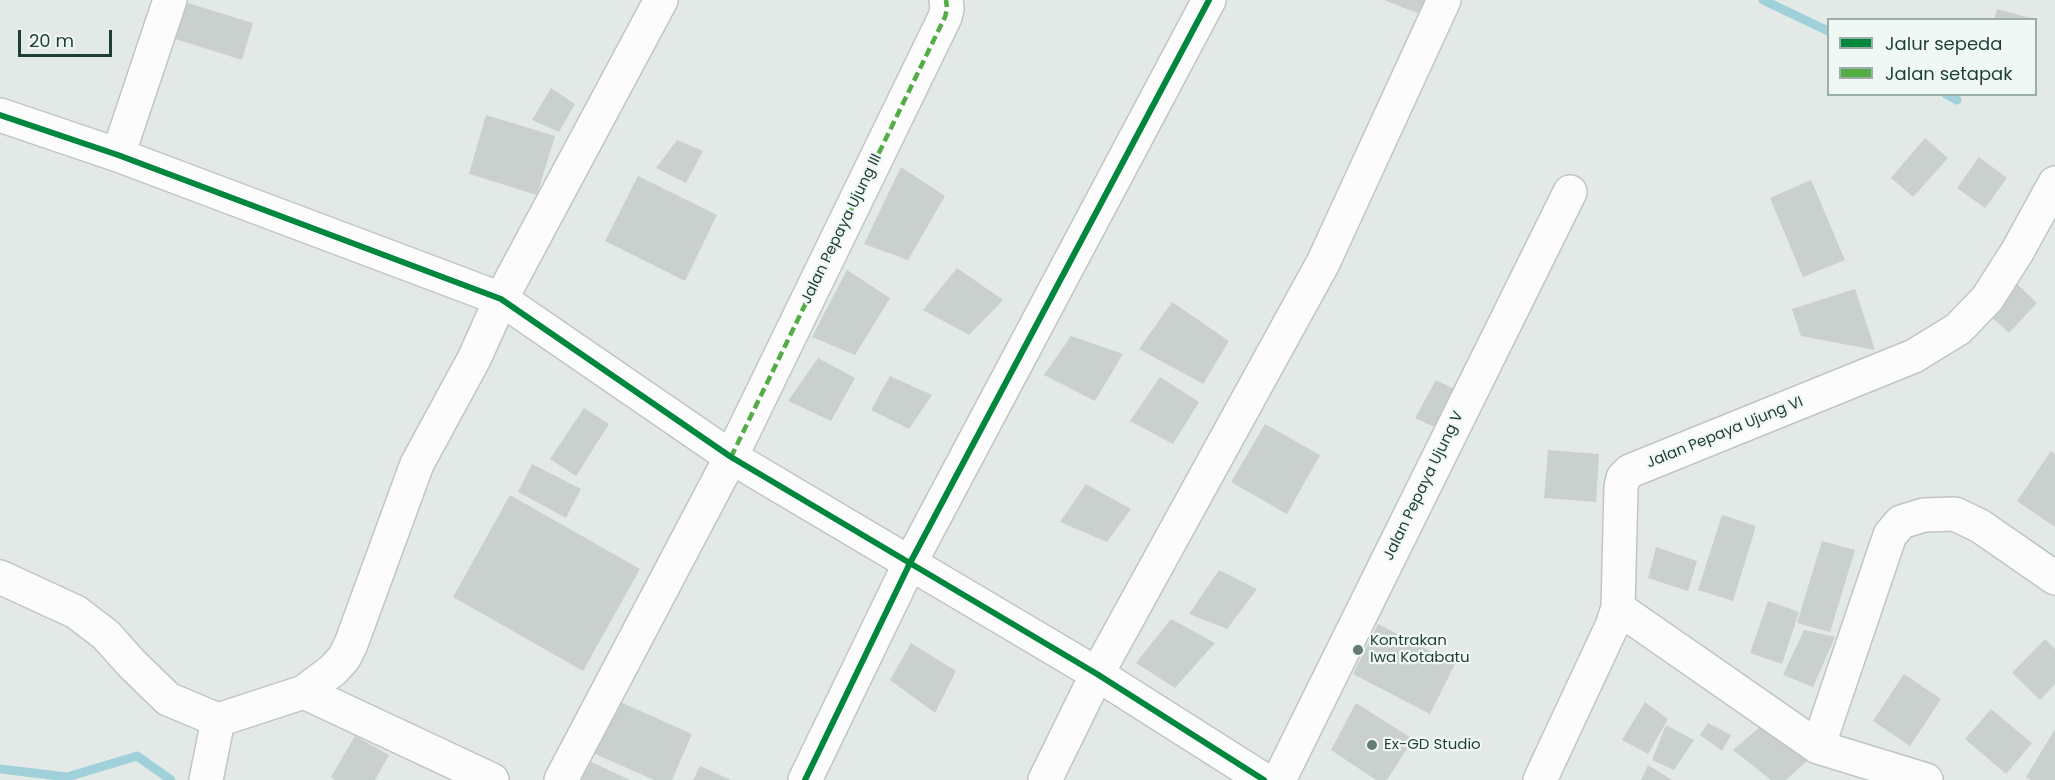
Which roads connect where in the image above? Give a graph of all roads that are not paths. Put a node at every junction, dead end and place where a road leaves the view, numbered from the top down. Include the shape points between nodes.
1 (170, 0) edge
2 (662, 0) edge
3 (946, 0) edge
4 (1209, 0) edge
5 (1444, 0) edge
6 (0, 115) edge
7 (118, 155) junction
8 (2055, 183) edge
9 (1570, 192) dead end
10 (501, 299) junction
11 (731, 457) junction
12 (910, 563) junction
13 (0, 577) edge
14 (2055, 578) edge
15 (1618, 608) junction
16 (1097, 674) junction
17 (304, 692) junction
18 (219, 720) junction
19 (1818, 747) junction
20 (207, 778) edge
21 (492, 780) edge
22 (561, 780) edge
23 (805, 780) edge
24 (1045, 780) edge
25 (1264, 780) edge
26 (1279, 780) edge
27 (1540, 780) edge
28 (1926, 780) edge

1 - 7 street
2 - 10 street
3 - 11 street, Jalan Pepaya Ujung III via 945,17
4 - 12 street
5 - 16 street via 1323,263
6 - 7 street
7 - 10 street
8 - 15 street, Jalan Pepaya Ujung VI via 1987,299 1958,329 1914,356 1630,471 1621,487
9 - 26 street, Jalan Pepaya Ujung V
10 - 11 street
10 - 17 street via 474,359 417,464 344,658
11 - 12 street
11 - 22 street, Jalan Pepaya Ujung III
12 - 16 street
12 - 23 street
13 - 18 street via 76,612 106,635 168,699
14 - 19 street via 1980,526 1955,514 1924,515 1901,522 1890,535
15 - 19 street
15 - 27 street, Jalan Pepaya Ujung VI
16 - 24 street
16 - 25 street
17 - 18 street
17 - 21 street
18 - 20 street
19 - 28 street

